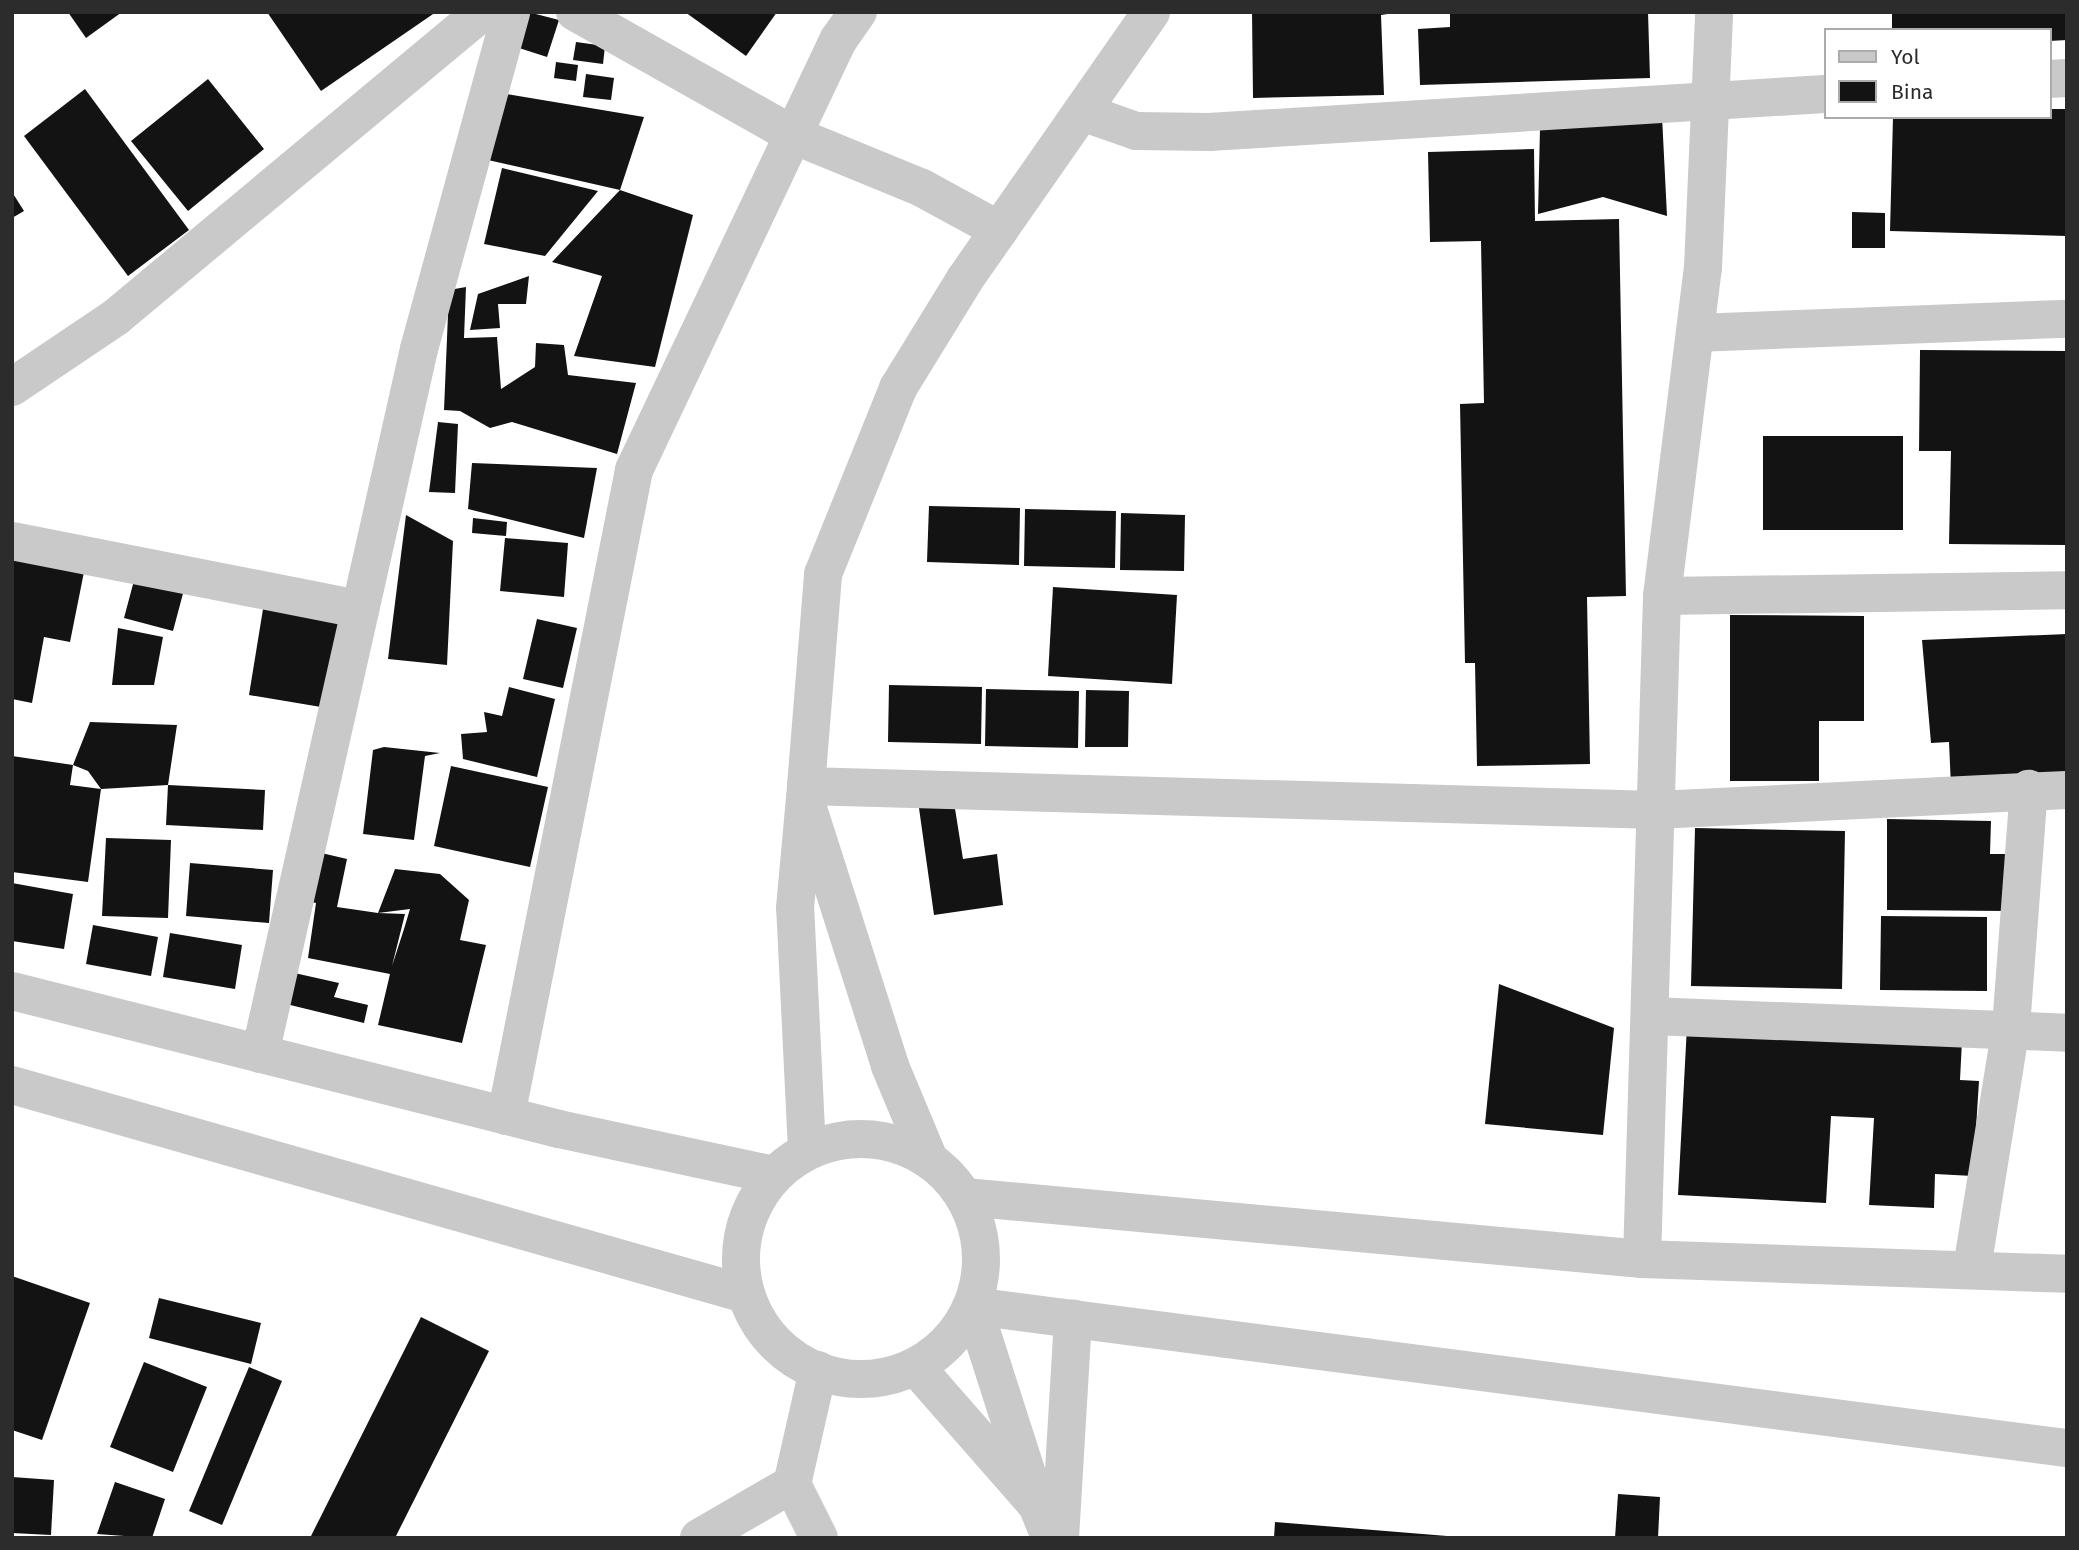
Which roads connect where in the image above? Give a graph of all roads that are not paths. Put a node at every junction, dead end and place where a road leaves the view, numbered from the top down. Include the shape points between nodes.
1 (482, 12) edge
2 (511, 12) edge
3 (575, 12) edge
4 (858, 12) edge
5 (1152, 12) edge
6 (1714, 12) edge
7 (1824, 94) edge
8 (1712, 102) junction
9 (1082, 112) junction
10 (793, 135) junction
11 (999, 230) junction
12 (2067, 319) edge
13 (1695, 333) junction
14 (12, 387) edge
15 (12, 541) edge
16 (2067, 590) edge
17 (1662, 596) junction
18 (360, 609) junction
19 (2029, 789) junction
20 (2067, 790) edge
21 (806, 792) junction
22 (1656, 810) junction
23 (12, 991) edge
24 (1651, 1016) junction
25 (2011, 1027) junction
26 (2067, 1033) edge
27 (260, 1054) junction
28 (12, 1085) edge
29 (506, 1116) junction
30 (807, 1150) junction
31 (928, 1157) junction
32 (773, 1175) junction
33 (965, 1197) junction
34 (1642, 1259) junction
35 (1972, 1268) junction
36 (2067, 1274) edge
37 (745, 1294) junction
38 (973, 1307) junction
39 (1073, 1318) junction
40 (916, 1367) junction
41 (818, 1370) junction
42 (2067, 1447) edge
43 (792, 1484) junction
44 (1043, 1522) edge
45 (699, 1538) edge
46 (819, 1538) edge
47 (1060, 1538) edge

1 - 14 street via 116,317
2 - 18 street via 419,349
3 - 10 street
4 - 10 street via 839,39
5 - 9 street
6 - 8 street
7 - 8 street
8 - 9 street via 1209,132 1136,131
8 - 13 street
9 - 11 street
10 - 11 street via 922,188
10 - 29 street via 634,470
11 - 21 street via 898,388 823,574
12 - 13 street
13 - 17 street
15 - 18 street
16 - 17 street
17 - 22 street
18 - 27 street
19 - 20 street
19 - 22 street
19 - 25 street
21 - 22 street
21 - 30 street via 795,908
21 - 31 street via 890,1066
22 - 24 street
23 - 27 street
24 - 25 street
24 - 34 street
25 - 26 street
25 - 35 street
27 - 29 street
28 - 37 street
29 - 32 street
30 - 31 street via 848,1138 875,1139
30 - 32 street
31 - 33 street
32 - 37 street via 750,1210 740,1251
33 - 34 street
33 - 38 street via 977,1223 982,1265
34 - 35 street
35 - 36 street
37 - 41 street via 765,1332 796,1360
38 - 39 street
38 - 40 street via 950,1342
38 - 44 street
39 - 42 street
39 - 47 street
40 - 41 street via 876,1380
40 - 44 street
41 - 43 street
43 - 45 street
43 - 46 street

